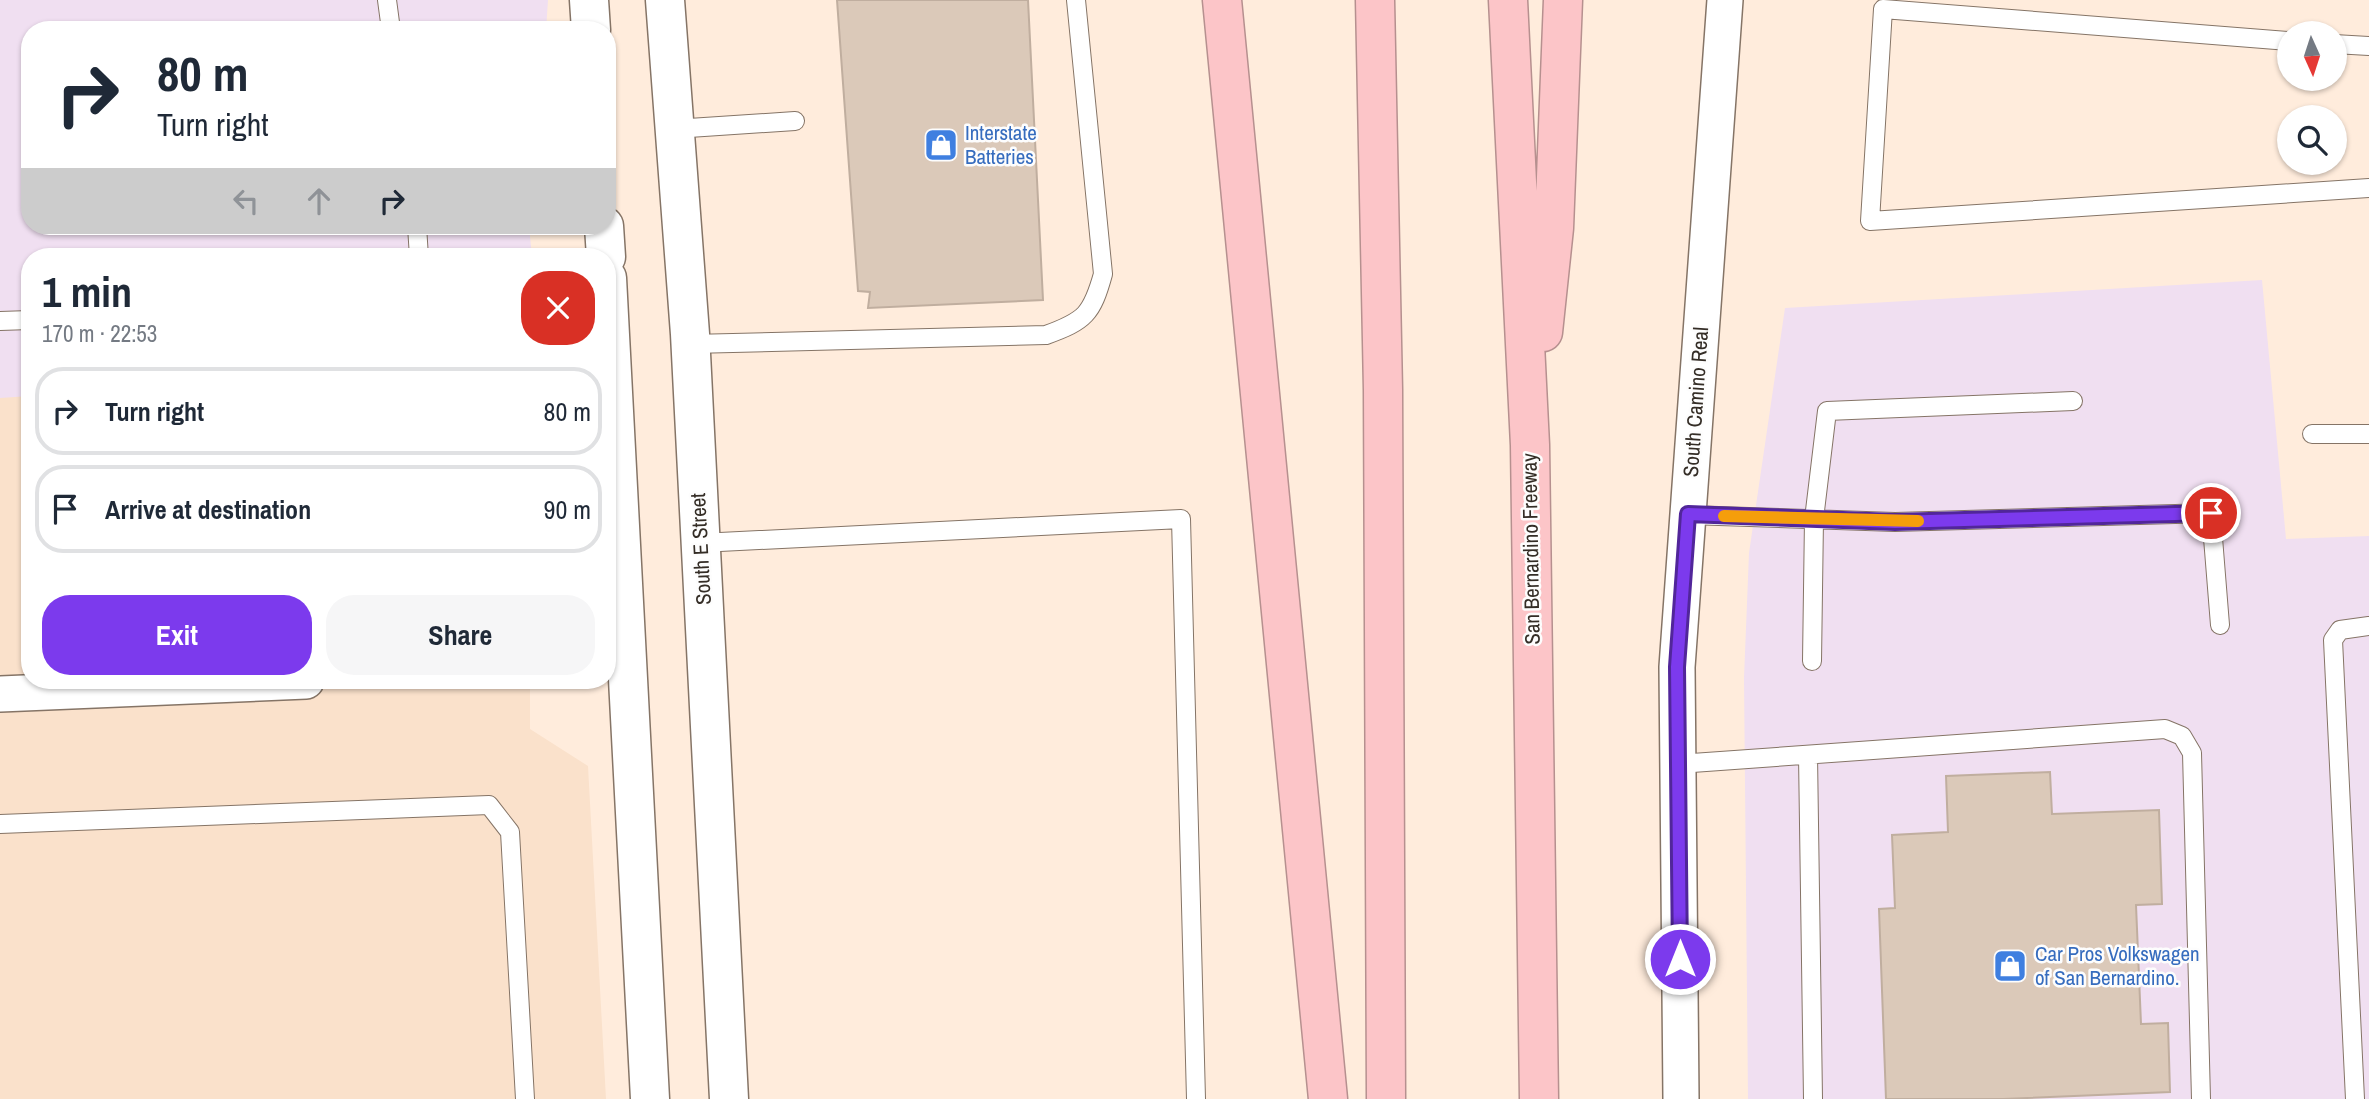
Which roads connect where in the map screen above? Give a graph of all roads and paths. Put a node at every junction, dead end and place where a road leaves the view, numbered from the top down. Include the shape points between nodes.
1 (387, 0) edge
2 (589, 0) edge
3 (665, 0) edge
4 (1076, 0) edge
5 (1222, 0) edge
6 (1375, 0) edge
7 (1508, 0) edge
8 (1563, 0) edge
9 (1725, 0) edge
10 (390, 21) edge
11 (590, 21) edge
12 (2277, 40) edge
13 (2347, 45) edge
14 (2369, 46) edge
15 (795, 121) dead end
16 (674, 129) junction
17 (2369, 188) edge
18 (21, 320) edge
19 (0, 321) edge
20 (691, 344) junction
21 (2073, 401) dead end
22 (2369, 434) edge
23 (2312, 435) dead end
24 (1530, 446) junction
25 (1688, 514) junction
26 (1814, 519) junction
27 (700, 543) junction
28 (2221, 625) dead end
29 (2369, 626) edge
30 (616, 628) edge
31 (1812, 661) dead end
32 (617, 667) edge
33 (118, 689) edge
34 (0, 694) edge
35 (1808, 755) junction
36 (1678, 764) junction
37 (0, 824) edge
38 (525, 1099) edge
39 (650, 1099) edge
40 (729, 1099) edge
41 (1196, 1099) edge
42 (1328, 1099) edge
43 (1386, 1099) edge
44 (1539, 1099) edge
45 (1681, 1099) edge
46 (1813, 1099) edge
47 (2202, 1099) edge
48 (2355, 1099) edge

1 - 10 lane
2 - 11 main road
3 - 16 main road, South E Street
4 - 20 lane via 1103,274 1095,304 1077,324 1046,335
5 - 42 highway
6 - 43 highway via 1383,390
7 - 24 highway, San Bernardino Freeway
8 - 24 highway via 1555,228
9 - 25 street, South Camino Real
12 - 17 lane via 1883,9 1870,221
13 - 14 lane
15 - 16 lane
16 - 20 main road, South E Street
18 - 19 lane
20 - 27 main road, South E Street
21 - 26 lane via 1827,411
22 - 23 lane
24 - 44 highway, San Bernardino Freeway
25 - 26 lane
25 - 36 street, South Camino Real via 1677,667
26 - 28 lane via 1895,522 2211,513
26 - 31 lane
27 - 40 main road, South E Street
27 - 41 lane via 1181,519
29 - 48 lane via 2340,630 2333,640
30 - 32 main road
32 - 39 main road
33 - 34 street
35 - 36 lane
35 - 46 lane
35 - 47 lane via 2165,729 2182,736 2192,753
36 - 45 street, South Camino Real
37 - 38 lane via 489,805 510,832

